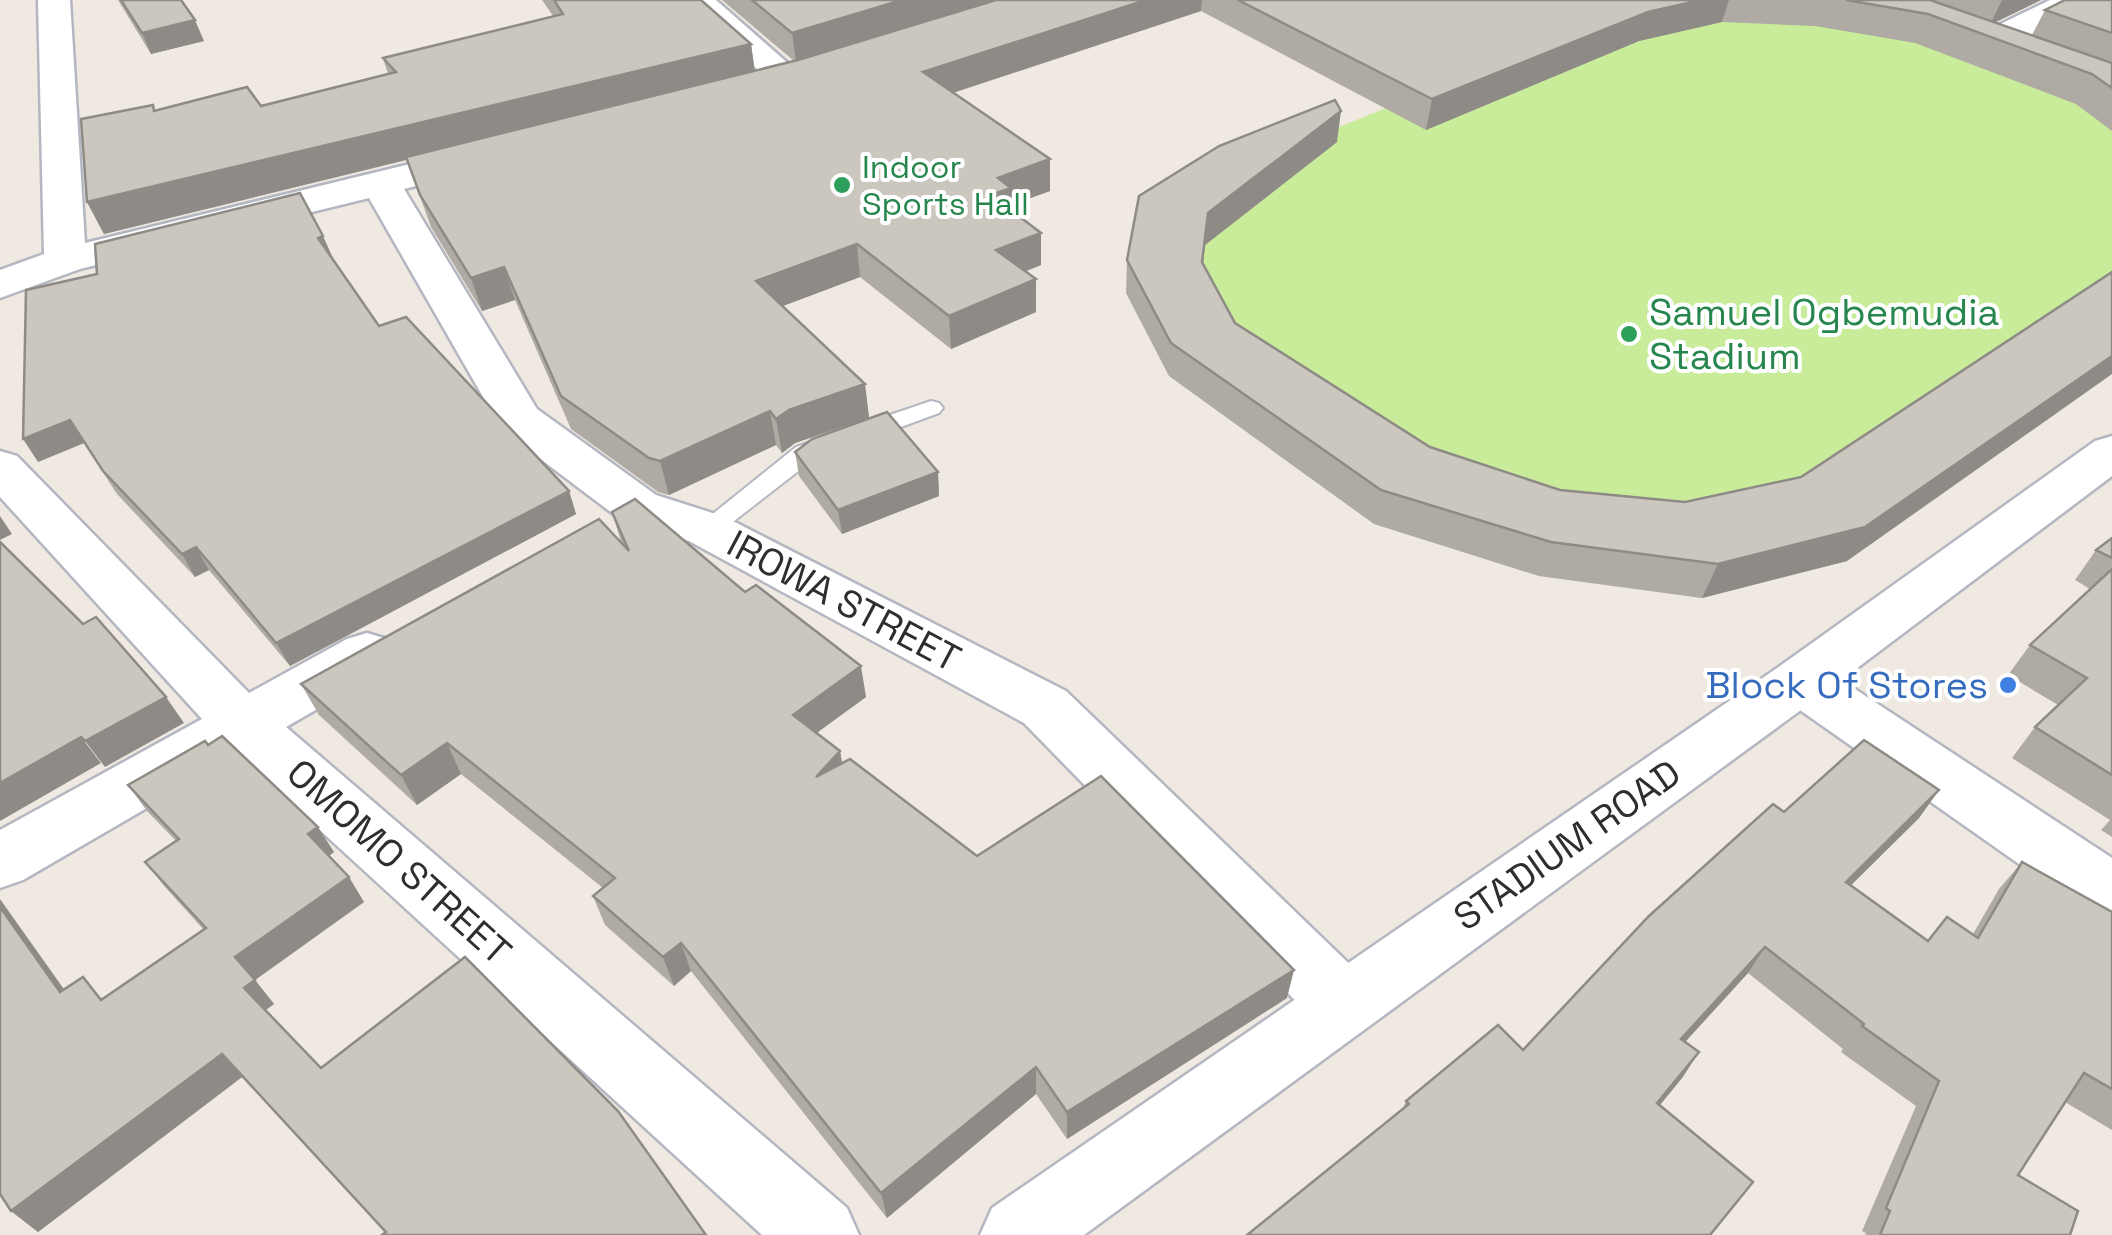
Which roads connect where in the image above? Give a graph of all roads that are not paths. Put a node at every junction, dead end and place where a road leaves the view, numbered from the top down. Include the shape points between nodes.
1 (696, 0) edge
2 (2075, 0) edge
3 (62, 2) edge
4 (1961, 28) edge
5 (1994, 40) junction
6 (2028, 52) edge
7 (826, 68) edge
8 (789, 80) junction
9 (752, 89) edge
10 (455, 165) edge
11 (381, 184) junction
12 (65, 260) junction
13 (0, 285) edge
14 (931, 408) dead end
15 (2112, 452) edge
16 (0, 467) edge
17 (638, 508) junction
18 (707, 529) junction
19 (586, 536) edge
20 (414, 629) edge
21 (1800, 680) junction
22 (241, 722) junction
23 (0, 862) edge
24 (2112, 894) edge
25 (1344, 1003) junction
26 (820, 1235) edge
27 (1019, 1235) edge

1 - 8 street
2 - 5 street
3 - 12 street
4 - 5 street
5 - 6 street
7 - 8 street
8 - 9 street
10 - 11 street
11 - 12 street
11 - 17 street, IROWA STREET via 519,419
12 - 13 street
14 - 18 lane via 805,453
15 - 21 street, STADIUM ROAD
16 - 22 street, OMOMO STREET
17 - 18 street, IROWA STREET
17 - 19 street
18 - 25 street, IROWA STREET via 1045,707
20 - 22 street
21 - 24 street
21 - 25 street, STADIUM ROAD
22 - 23 street
22 - 26 street, OMOMO STREET
25 - 27 street, STADIUM ROAD

